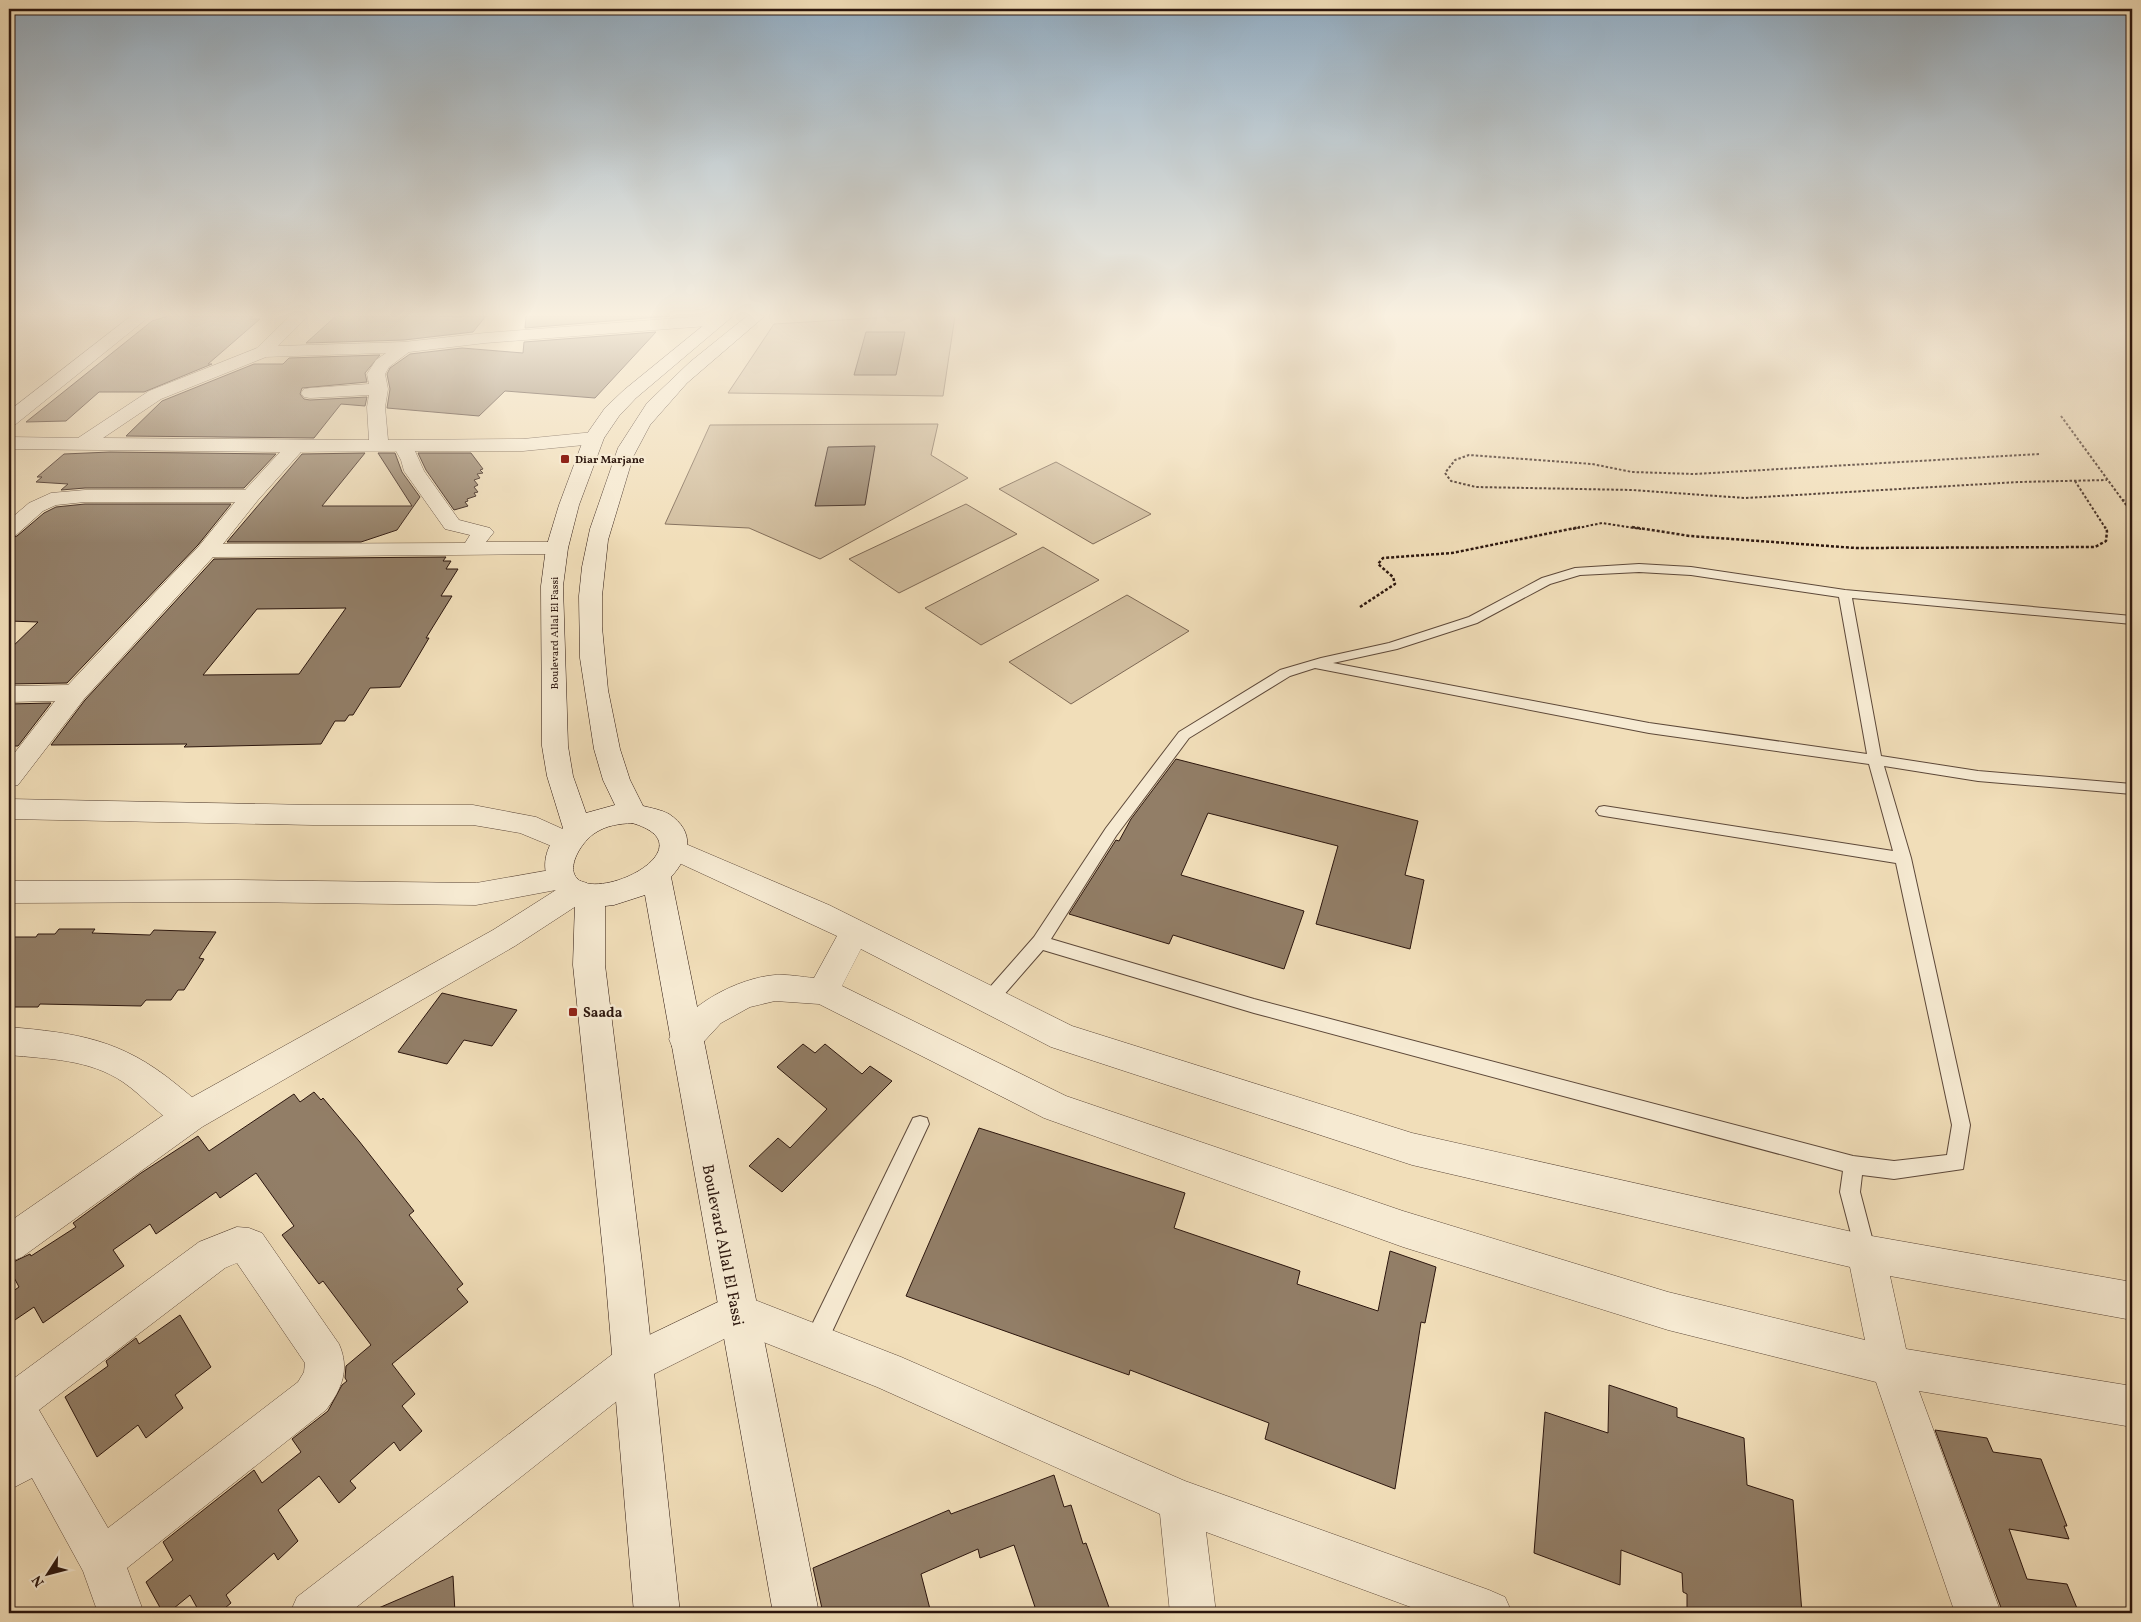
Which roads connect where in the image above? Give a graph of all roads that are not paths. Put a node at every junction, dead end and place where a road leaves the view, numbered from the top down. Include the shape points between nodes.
1 (45, 392) edge
2 (163, 392) edge
3 (333, 392) edge
4 (379, 392) edge
5 (633, 392) edge
6 (671, 392) edge
7 (310, 393) dead end
8 (9, 420) edge
9 (594, 438) junction
10 (9, 443) edge
11 (82, 444) junction
12 (296, 446) junction
13 (379, 446) junction
14 (401, 446) junction
15 (251, 496) junction
16 (9, 531) edge
17 (560, 539) junction
18 (477, 540) junction
19 (207, 550) junction
20 (1845, 594) junction
21 (2132, 620) edge
22 (1314, 664) junction
23 (75, 693) junction
24 (9, 694) edge
25 (1875, 760) junction
26 (9, 778) edge
27 (2132, 789) edge
28 (9, 809) edge
29 (1604, 811) dead end
30 (632, 813) junction
31 (572, 836) junction
32 (1902, 858) junction
33 (665, 862) junction
34 (576, 888) junction
35 (9, 892) edge
36 (856, 932) junction
37 (1040, 942) junction
38 (823, 991) junction
39 (989, 1000) junction
40 (685, 1039) junction
41 (9, 1041) edge
42 (190, 1116) junction
43 (920, 1124) dead end
44 (1853, 1164) junction
45 (9, 1244) edge
46 (1866, 1253) junction
47 (2132, 1301) edge
48 (737, 1312) junction
49 (815, 1343) junction
50 (632, 1364) junction
51 (1890, 1366) junction
52 (11, 1401) edge
53 (2132, 1407) edge
54 (23, 1459) edge
55 (1180, 1501) junction
56 (102, 1560) junction
57 (121, 1613) edge
58 (313, 1613) edge
59 (657, 1613) edge
60 (796, 1613) edge
61 (1193, 1613) edge
62 (1486, 1613) edge
63 (1978, 1613) edge

1 - 8 street
2 - 11 street
3 - 7 street
4 - 13 street via 376,407
5 - 9 street, Boulevard Allal El Fassi via 612,412
6 - 30 street via 644,419 625,452 597,541 592,584 596,693 608,754
9 - 14 street via 523,444
9 - 17 street, Boulevard Allal El Fassi
10 - 11 street
11 - 12 street
12 - 13 street
12 - 15 street
13 - 14 street
14 - 18 street via 411,460 414,472 452,525
15 - 16 street via 51,499 36,507
15 - 19 street
17 - 18 street
17 - 31 street, Boulevard Allal El Fassi via 552,586 555,746
18 - 19 street
19 - 23 street
20 - 21 lane
20 - 22 lane via 1691,571 1639,568 1579,571 1546,581 1473,620 1392,646
20 - 25 lane
22 - 25 lane via 1649,728
22 - 37 lane via 1285,673 1184,735 1111,832
23 - 24 street
23 - 26 street
25 - 27 lane via 1978,776
25 - 32 lane
28 - 31 street via 473,815
29 - 32 lane
30 - 31 street via 604,817
30 - 33 street via 659,820 671,832
31 - 34 street via 559,855 558,867
32 - 44 lane via 1962,1124 1956,1163 1894,1170
33 - 34 street via 624,892 607,895
33 - 36 street
33 - 40 street, Boulevard Allal El Fassi
34 - 35 street via 476,894
34 - 42 street via 504,938
34 - 50 street via 589,965
36 - 38 street
36 - 39 street
37 - 39 lane
37 - 44 lane via 1254,1006
38 - 40 street via 775,988 742,996 710,1014
38 - 51 street via 1066,1111 1403,1229 1668,1311
39 - 46 street via 1063,1038 1412,1149
40 - 48 street, Boulevard Allal El Fassi
41 - 42 street via 70,1047 111,1059 132,1071
42 - 45 street
43 - 49 lane
44 - 46 lane via 1850,1192
46 - 47 street
46 - 51 street
48 - 49 street
48 - 50 street
48 - 60 street, Boulevard Allal El Fassi
49 - 55 street via 887,1371
50 - 58 street
50 - 59 street
51 - 53 street
51 - 63 street
52 - 54 street
52 - 56 street via 212,1255 237,1245 250,1246 326,1358 323,1381 312,1396
54 - 56 street
55 - 61 street
55 - 62 street
56 - 57 street

